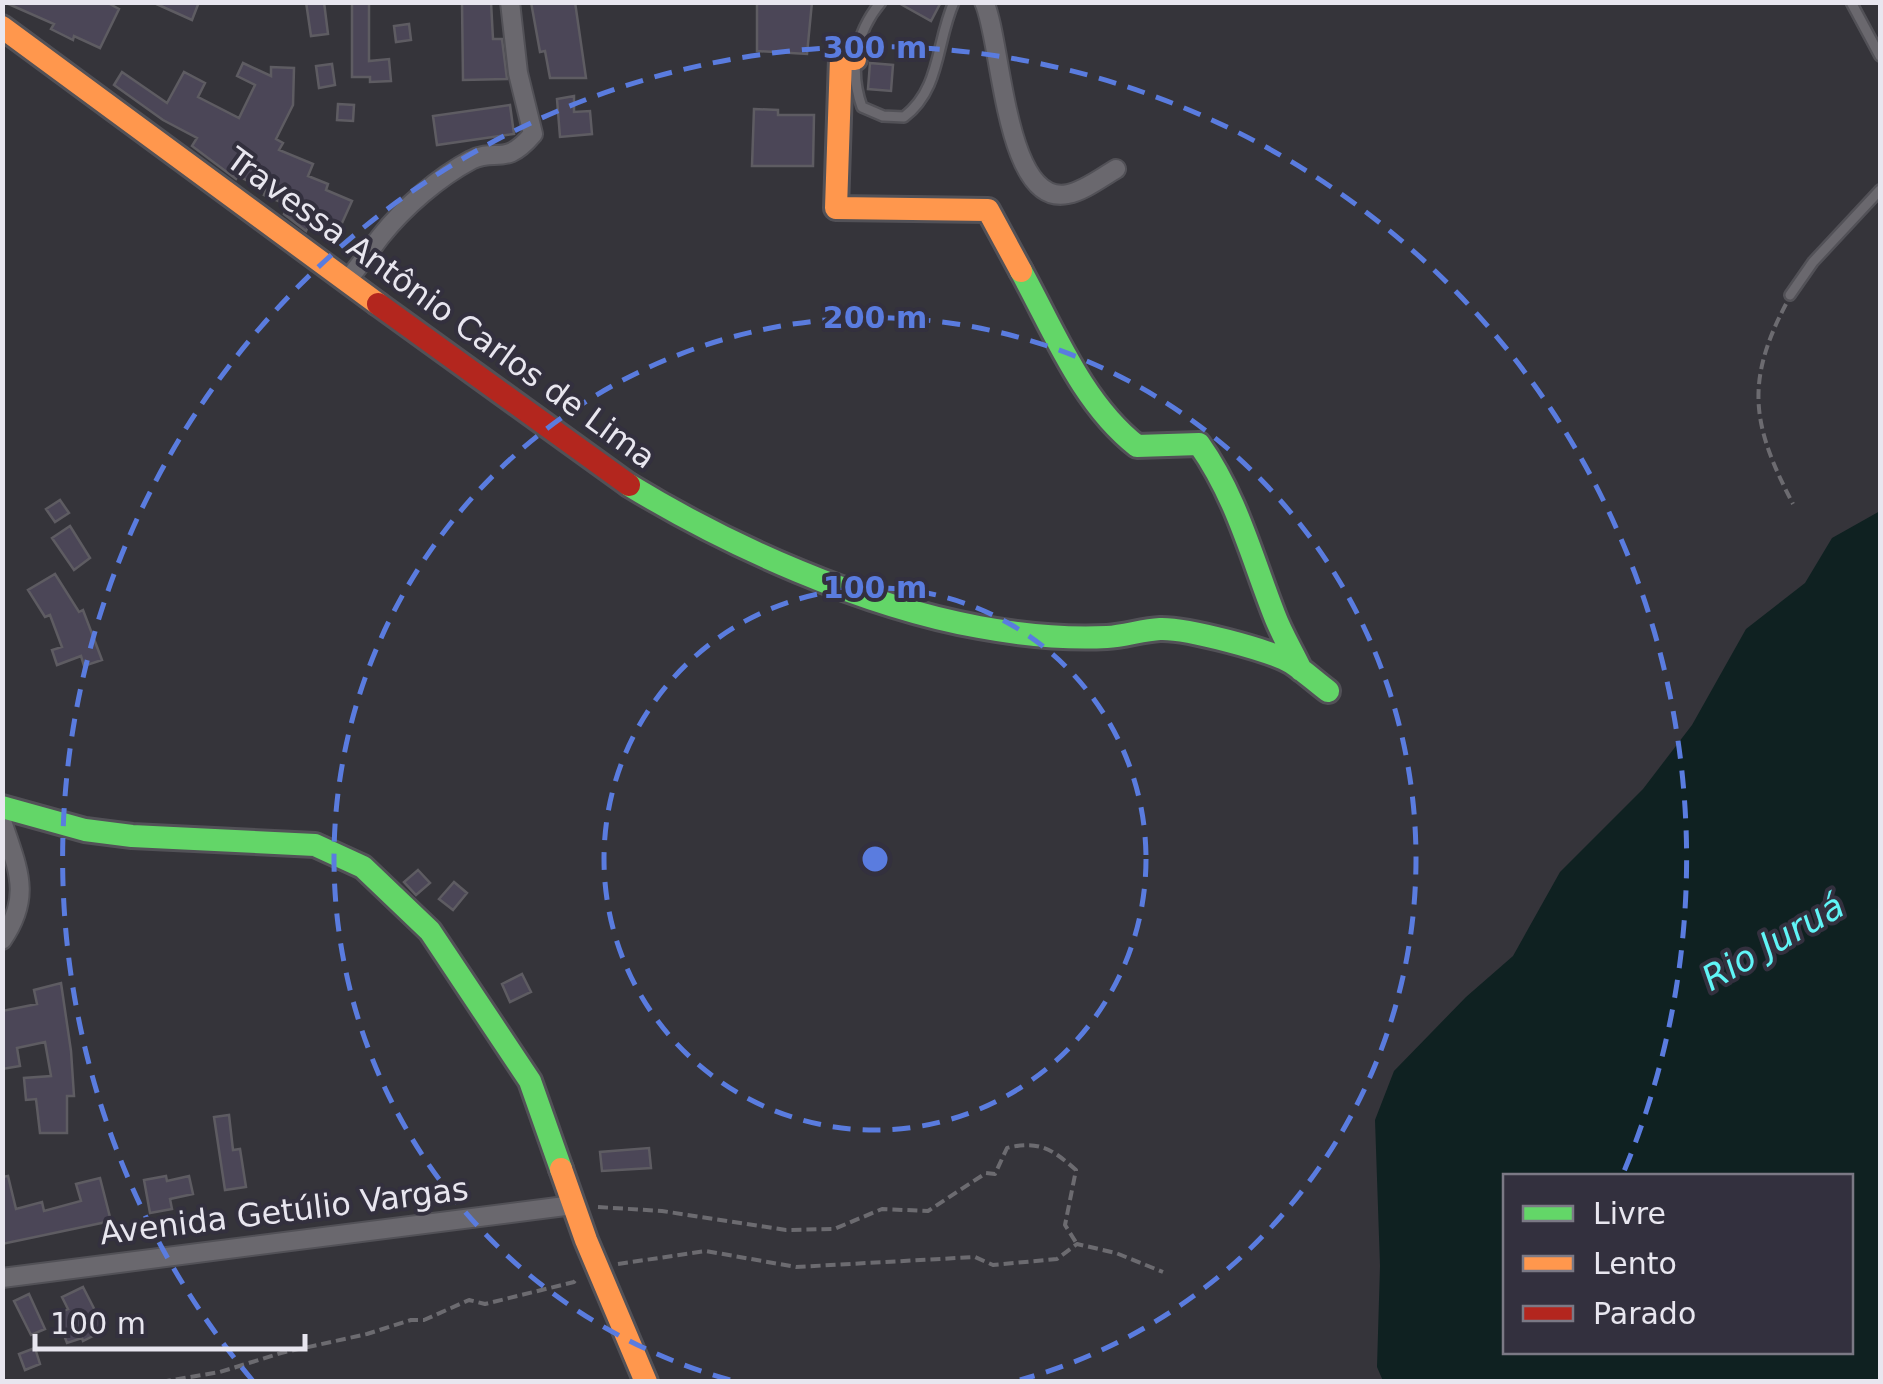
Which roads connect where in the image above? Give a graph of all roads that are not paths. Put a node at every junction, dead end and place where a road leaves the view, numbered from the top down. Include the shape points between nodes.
1 (510, 2) edge
2 (881, 2) edge
3 (954, 2) edge
4 (984, 2) edge
5 (1850, 2) edge
6 (2, 26) edge
7 (1880, 56) edge
8 (855, 59) junction
9 (1116, 169) dead end
10 (1880, 190) edge
11 (348, 280) junction
12 (1790, 295) road end
13 (1301, 670) junction
14 (1328, 691) dead end
15 (2, 807) edge
16 (2, 821) edge
17 (2, 940) edge
18 (574, 1205) junction
19 (2, 1278) edge
20 (646, 1382) edge

1 - 11 street via 533,134 504,157 474,158 419,197
2 - 8 lane
3 - 8 lane via 928,90 904,117 862,108 853,83
4 - 9 street via 1011,130 1032,176 1047,192 1068,195
5 - 7 lane
6 - 11 street, Travessa Antônio Carlos de Lima
8 - 13 street via 841,58 836,208 988,210 1082,383 1118,431 1137,446 1199,444 1218,468
10 - 12 lane
11 - 13 street, Travessa Antônio Carlos de Lima via 632,487 818,578 977,627 1049,638 1185,632 1272,655
13 - 14 street, Travessa Antônio Carlos de Lima
15 - 18 street via 116,834 315,845 363,867 430,931 530,1081
16 - 17 street via 22,896
18 - 19 street, Avenida Getúlio Vargas
18 - 20 street

